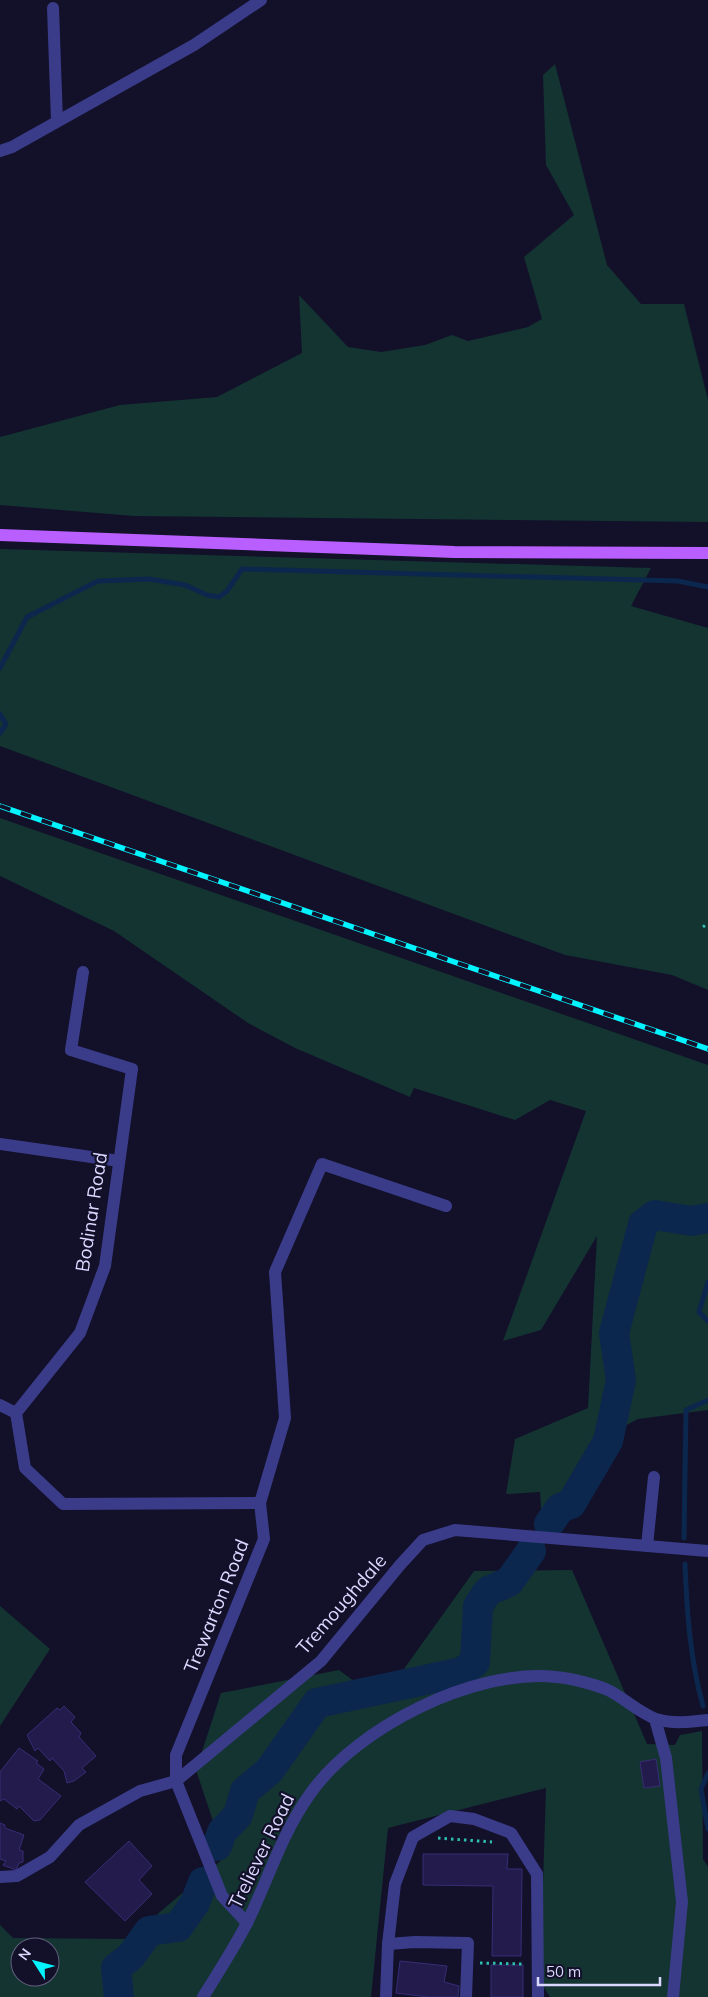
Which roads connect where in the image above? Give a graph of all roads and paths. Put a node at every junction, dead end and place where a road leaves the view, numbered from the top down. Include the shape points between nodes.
1 (261, 0) edge
2 (53, 8) dead end
3 (57, 121) junction
4 (0, 151) edge
5 (0, 535) edge
6 (708, 553) edge
7 (708, 923) edge
8 (703, 927) dead end
9 (83, 972) dead end
10 (0, 1144) edge
11 (119, 1161) junction
12 (446, 1206) dead end
13 (0, 1405) edge
14 (16, 1413) junction
15 (654, 1477) dead end
16 (260, 1503) junction
17 (647, 1546) junction
18 (708, 1551) edge
19 (655, 1719) junction
20 (708, 1720) edge
21 (176, 1781) junction
22 (414, 1836) junction
23 (518, 1844) junction
24 (0, 1878) edge
25 (247, 1923) junction
26 (388, 1944) junction
27 (467, 1962) junction
28 (537, 1964) junction
29 (202, 1997) edge
30 (386, 1997) edge
31 (466, 1997) edge
32 (538, 1997) edge
33 (673, 1997) edge

1 - 3 street via 194,44
2 - 3 street
3 - 4 street
5 - 6 main road via 454,552
7 - 8 path
9 - 11 street, Bodinar Road via 70,1050 132,1069
10 - 11 street
11 - 14 street, Bodinar Road via 105,1266 80,1333
12 - 16 street, Trewarton Road via 322,1164 275,1272 285,1418
13 - 14 street
14 - 16 street via 25,1468 63,1504
15 - 17 street
16 - 21 street, Trewarton Road via 264,1539 176,1755
17 - 18 street, Tremoughdale
17 - 21 street, Tremoughdale via 455,1530 423,1540 321,1661
19 - 20 street, Treliever Road via 684,1723
19 - 25 street, Treliever Road via 609,1690 557,1677 525,1676 489,1681 433,1700 386,1726 340,1759 310,1793 287,1831
19 - 33 street via 666,1758 682,1902
21 - 24 street, Tremoughdale via 140,1791 79,1825 50,1858 17,1876
21 - 25 street via 222,1896
22 - 23 path
22 - 23 street via 450,1816 474,1819 511,1833
22 - 26 street via 394,1884
23 - 28 street via 537,1874
25 - 29 street, Treliever Road
26 - 27 street via 468,1943
26 - 30 street
27 - 28 path
27 - 31 street
28 - 32 street

